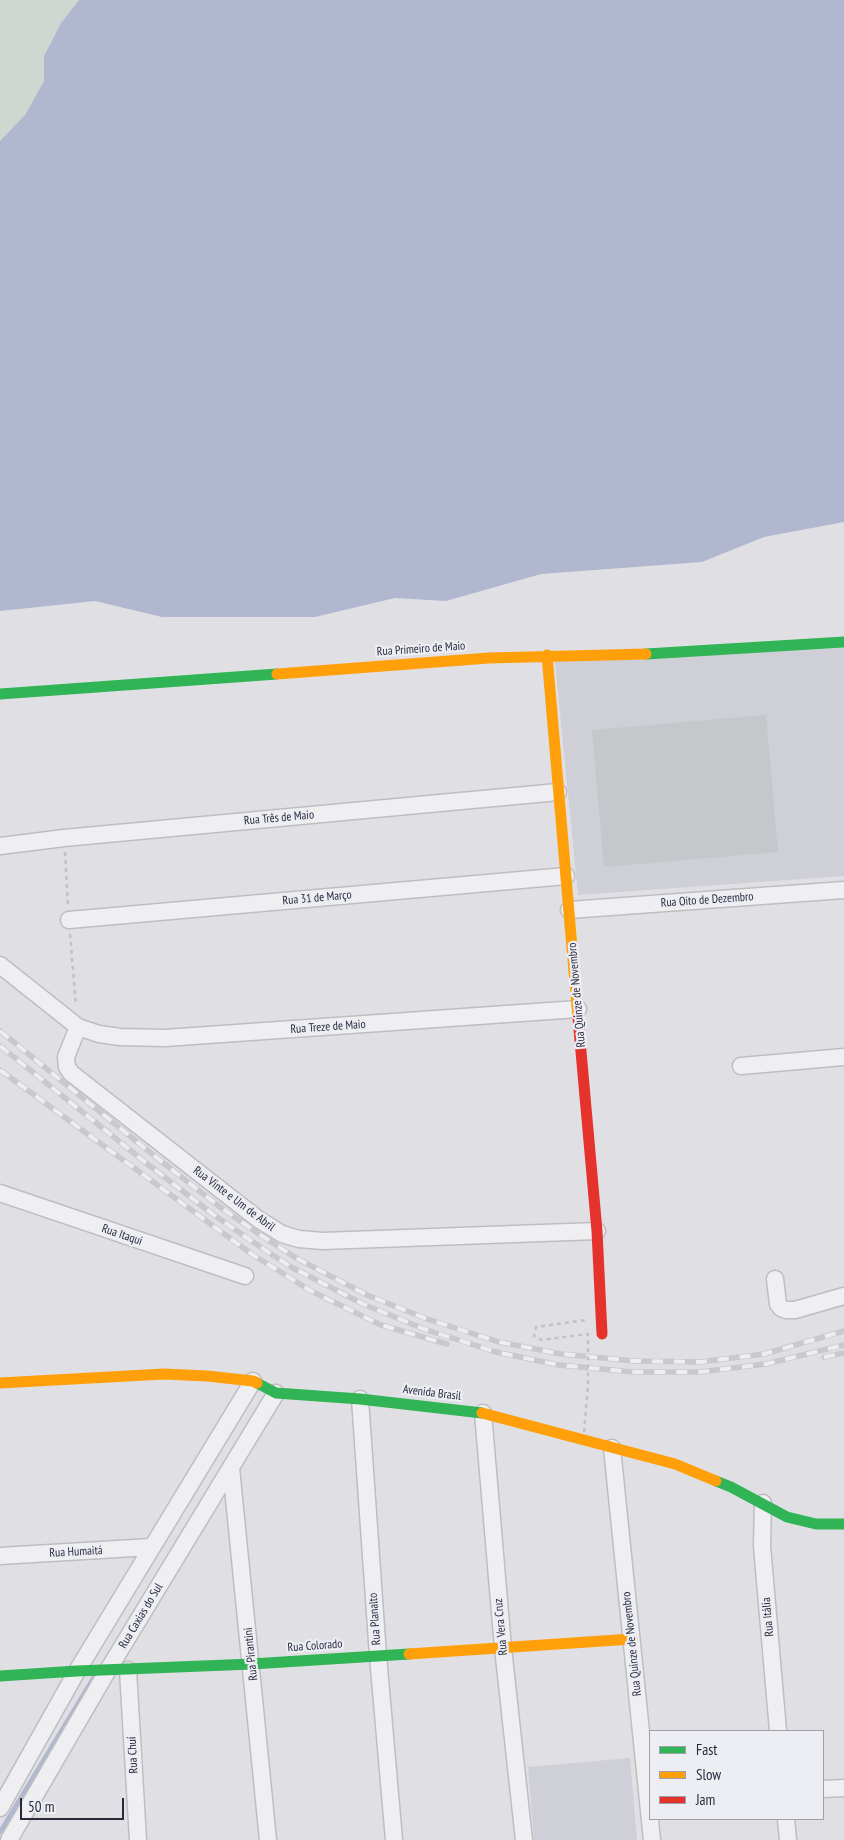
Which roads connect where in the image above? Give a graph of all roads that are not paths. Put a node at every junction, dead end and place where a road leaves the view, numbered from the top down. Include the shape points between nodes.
1 (844, 642) edge
2 (547, 655) junction
3 (0, 694) edge
4 (558, 792) junction
5 (0, 846) edge
6 (566, 876) junction
7 (844, 890) edge
8 (569, 910) junction
9 (69, 920) dead end
10 (0, 965) edge
11 (578, 1009) junction
12 (78, 1027) junction
13 (844, 1057) edge
14 (741, 1066) dead end
15 (0, 1193) edge
16 (597, 1231) junction
17 (245, 1276) dead end
18 (775, 1279) dead end
19 (844, 1296) edge
20 (602, 1334) dead end
21 (253, 1381) junction
22 (0, 1383) edge
23 (276, 1393) junction
24 (360, 1398) junction
25 (483, 1413) junction
26 (612, 1448) junction
27 (232, 1468) junction
28 (763, 1503) junction
29 (844, 1524) edge
30 (152, 1547) junction
31 (0, 1556) edge
32 (632, 1639) junction
33 (503, 1648) junction
34 (378, 1656) junction
35 (252, 1664) junction
36 (106, 1670) junction
37 (128, 1670) junction
38 (79, 1671) junction
39 (0, 1676) edge
40 (778, 1730) edge
41 (844, 1788) edge
42 (824, 1789) edge
43 (0, 1808) edge
44 (649, 1810) edge
45 (650, 1820) edge
46 (786, 1820) edge
47 (9, 1840) edge
48 (138, 1840) edge
49 (268, 1840) edge
50 (394, 1840) edge
51 (524, 1840) edge
52 (652, 1840) edge
53 (788, 1840) edge

1 - 2 street, Rua Primeiro de Maio via 640,654
2 - 3 street, Rua Primeiro de Maio
2 - 4 street, Rua Quinze de Novembro
4 - 5 street, Rua Três de Maio
4 - 6 street, Rua Quinze de Novembro
6 - 8 street, Rua Quinze de Novembro
6 - 9 street, Rua 31 de Março
7 - 8 street, Rua Oito de Dezembro
8 - 11 street, Rua Quinze de Novembro
10 - 12 street
11 - 12 street, Rua Treze de Maio via 164,1038 120,1038
11 - 16 street, Rua Quinze de Novembro
12 - 16 street, Rua Vinte e Um de Abril via 66,1057 71,1073 258,1219 282,1234 323,1241
13 - 14 street
15 - 17 street, Rua Itaqui
16 - 20 street, Rua Quinze de Novembro
18 - 19 street via 778,1304 786,1310
21 - 22 street, Avenida Brasil via 164,1374
21 - 23 street, Avenida Brasil
21 - 30 street
23 - 24 street, Avenida Brasil
23 - 27 street, Rua Caxias do Sul
24 - 25 street, Avenida Brasil
24 - 34 street, Rua Planalto
25 - 26 street, Avenida Brasil
25 - 33 street, Rua Vera Cruz
26 - 28 street, Avenida Brasil via 701,1473
26 - 32 street, Rua Quinze de Novembro
27 - 35 street, Rua Pirantini
27 - 36 street, Rua Caxias do Sul
28 - 29 street, Avenida Brasil via 786,1517 800,1521
28 - 40 street, Rua Itália via 762,1546
30 - 31 street, Rua Humaitá
30 - 38 street
32 - 33 street, Rua Colorado
32 - 44 street, Rua Quinze de Novembro
33 - 34 street, Rua Colorado
33 - 51 street, Rua Vera Cruz
34 - 35 street, Rua Colorado
34 - 50 street, Rua Planalto
35 - 37 street, Rua Colorado
35 - 49 street, Rua Pirantini
36 - 37 street, Rua Colorado
36 - 38 street, Rua Colorado
36 - 47 street, Rua Caxias do Sul
37 - 48 street, Rua Chuí
38 - 39 street, Rua Colorado
38 - 43 street
41 - 42 street
45 - 52 street, Rua Quinze de Novembro
46 - 53 street

